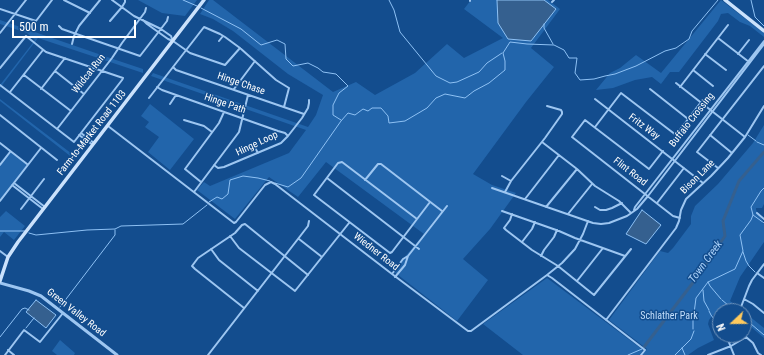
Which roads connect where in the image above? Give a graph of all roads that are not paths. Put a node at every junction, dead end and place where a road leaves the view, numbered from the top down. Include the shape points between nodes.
1 (26, 0) edge
2 (52, 0) edge
3 (64, 0) edge
4 (100, 0) edge
5 (112, 0) edge
6 (125, 0) edge
7 (204, 0) edge
8 (725, 0) edge
9 (122, 7) junction
10 (146, 8) dead end
11 (0, 9) edge
12 (90, 13) junction
13 (15, 14) junction
14 (168, 17) dead end
15 (142, 20) junction
16 (110, 21) dead end
17 (728, 25) dead end
18 (59, 26) dead end
19 (160, 30) junction
20 (764, 32) edge
21 (0, 33) edge
22 (75, 34) junction
23 (223, 36) junction
24 (718, 38) junction
25 (173, 40) junction
26 (749, 40) dead end
27 (764, 40) edge
28 (219, 41) dead end
29 (72, 44) dead end
30 (764, 44) edge
31 (119, 48) junction
32 (240, 48) junction
33 (44, 50) junction
34 (186, 50) junction
35 (705, 54) junction
36 (738, 54) junction
37 (65, 58) junction
38 (255, 61) junction
39 (749, 62) junction
40 (764, 66) edge
41 (173, 67) junction
42 (0, 68) edge
43 (102, 70) junction
44 (693, 70) junction
45 (726, 70) dead end
46 (55, 71) junction
47 (24, 75) junction
48 (676, 83) dead end
49 (0, 85) edge
50 (713, 86) dead end
51 (157, 87) junction
52 (680, 87) junction
53 (41, 89) junction
54 (233, 89) junction
55 (650, 89) dead end
56 (10, 92) junction
57 (84, 94) junction
58 (176, 95) junction
59 (248, 95) junction
60 (149, 98) dead end
61 (595, 98) dead end
62 (309, 100) dead end
63 (701, 102) junction
64 (170, 104) dead end
65 (547, 106) dead end
66 (764, 106) edge
67 (284, 107) junction
68 (608, 110) junction
69 (71, 111) junction
70 (711, 111) junction
71 (224, 112) junction
72 (304, 114) junction
73 (0, 115) edge
74 (243, 118) junction
75 (688, 119) junction
76 (722, 119) junction
77 (184, 120) dead end
78 (108, 126) junction
79 (595, 128) junction
80 (57, 129) junction
81 (212, 132) junction
82 (80, 134) junction
83 (710, 135) junction
84 (288, 136) junction
85 (745, 136) junction
86 (542, 142) junction
87 (0, 143) edge
88 (93, 144) junction
89 (254, 146) dead end
90 (41, 148) junction
91 (11, 151) junction
92 (662, 151) junction
93 (258, 153) junction
94 (732, 153) junction
95 (558, 155) junction
96 (57, 160) dead end
97 (674, 160) junction
98 (28, 164) junction
99 (0, 165) edge
100 (214, 165) junction
101 (684, 168) junction
102 (718, 168) junction
103 (577, 169) junction
104 (502, 176) dead end
105 (327, 178) junction
106 (44, 179) dead end
107 (366, 180) junction
108 (511, 181) junction
109 (201, 182) junction
110 (703, 183) junction
111 (13, 184) junction
112 (592, 184) junction
113 (492, 188) dead end
114 (194, 192) junction
115 (505, 192) junction
116 (647, 195) junction
117 (30, 197) junction
118 (524, 199) junction
119 (0, 200) edge
120 (430, 202) junction
121 (657, 203) junction
122 (622, 204) junction
123 (447, 206) dead end
124 (546, 207) junction
125 (595, 207) dead end
126 (44, 208) junction
127 (22, 209) dead end
128 (442, 211) junction
129 (502, 211) dead end
130 (631, 213) junction
131 (512, 214) junction
132 (568, 214) junction
133 (757, 214) dead end
134 (680, 218) junction
135 (417, 219) junction
136 (764, 219) edge
137 (309, 221) dead end
138 (588, 221) junction
139 (535, 222) junction
140 (349, 223) junction
141 (557, 230) junction
142 (340, 234) junction
143 (230, 236) junction
144 (403, 237) junction
145 (299, 239) junction
146 (580, 240) junction
147 (522, 242) junction
148 (416, 246) junction
149 (603, 248) junction
150 (211, 249) junction
151 (419, 249) dead end
152 (631, 249) dead end
153 (0, 251) edge
154 (285, 256) junction
155 (408, 256) junction
156 (541, 256) junction
157 (625, 256) junction
158 (8, 257) junction
159 (322, 257) junction
160 (764, 264) edge
161 (558, 266) junction
162 (758, 273) junction
163 (271, 274) junction
164 (392, 274) junction
165 (308, 275) junction
166 (547, 275) junction
167 (395, 276) junction
168 (764, 278) edge
169 (577, 281) junction
170 (0, 282) edge
171 (258, 291) junction
172 (744, 299) junction
173 (742, 303) edge
174 (244, 308) junction
175 (63, 313) junction
176 (764, 313) edge
177 (606, 320) junction
178 (730, 343) edge
179 (731, 346) junction
180 (8, 350) junction
181 (5, 355) edge
182 (14, 355) edge
183 (117, 355) edge
184 (208, 355) edge
185 (641, 355) edge
186 (708, 355) edge
187 (734, 355) edge
188 (761, 355) edge

1 - 13 street
2 - 13 street via 36,21
3 - 12 street
4 - 12 street
5 - 9 street
6 - 9 street
7 - 25 main road, Farm-to-Market Road 1103
8 - 20 main road
9 - 15 street
9 - 16 street
10 - 15 street, Wildcat Run
11 - 13 street
12 - 22 street
13 - 21 street
14 - 19 street
15 - 19 street
15 - 31 street, Wildcat Run
17 - 24 street
18 - 22 street
19 - 25 street
19 - 31 street via 140,56
22 - 29 street
22 - 31 street
23 - 28 street
23 - 32 street
23 - 34 street via 204,27
24 - 35 street
24 - 36 street
25 - 34 street
25 - 78 main road, Farm-to-Market Road 1103
26 - 36 street
27 - 39 street, Buffalo Crossing
30 - 39 street, Buffalo Crossing
31 - 43 street, Wildcat Run
32 - 34 street via 226,65
32 - 38 street
33 - 37 street
33 - 42 street via 26,36
33 - 47 street
34 - 41 street
35 - 44 street
35 - 45 street
36 - 39 street
37 - 43 street
37 - 46 street
38 - 54 street
38 - 67 street via 289,88
39 - 70 street, Buffalo Crossing
40 - 76 street
41 - 51 street
41 - 54 street, Hinge Chase
43 - 57 street, Wildcat Run
43 - 82 street via 123,78
44 - 50 street
44 - 52 street
46 - 53 street
46 - 57 street
47 - 53 street
47 - 56 street
48 - 52 street
49 - 56 street
51 - 58 street, Hinge Path
51 - 60 street
52 - 63 street
53 - 69 street
54 - 59 street, Hinge Chase
55 - 75 street
56 - 80 street
57 - 69 street, Wildcat Run
58 - 64 street
58 - 71 street, Hinge Path
59 - 67 street, Hinge Chase
59 - 74 street
61 - 68 street, Fritz Way
62 - 72 street, Hinge Loop
63 - 70 street
63 - 75 street
65 - 86 street via 562,112
66 - 85 street, Bison Lane
67 - 72 street, Hinge Chase
68 - 75 street via 621,93 676,135
68 - 79 street
68 - 92 street, Fritz Way
69 - 80 street, Wildcat Run
70 - 76 street
70 - 97 street, Buffalo Crossing
71 - 74 street, Hinge Path
71 - 81 street
72 - 84 street, Hinge Loop
73 - 90 street
74 - 84 street, Hinge Path
74 - 100 street via 239,132
76 - 83 street
76 - 85 street
77 - 81 street via 204,126
78 - 88 main road, Farm-to-Market Road 1103
78 - 114 street, Wiedner Road
79 - 92 street via 649,169
79 - 116 street, Flint Road via 585,120 572,137
80 - 82 street via 74,142
81 - 109 street via 185,169
82 - 88 street
83 - 94 street
83 - 102 street via 697,152
84 - 93 street, Hinge Loop via 281,143
85 - 94 street, Bison Lane
86 - 95 street
86 - 108 street
87 - 91 street
88 - 126 main road, Farm-to-Market Road 1103
89 - 93 street
90 - 96 street
90 - 98 street
91 - 98 street
91 - 99 street
92 - 97 street, Fritz Way
93 - 100 street, Hinge Loop via 224,167 218,168
94 - 102 street, Bison Lane
95 - 103 street
95 - 118 street
97 - 101 street, Fritz Way
97 - 116 street, Buffalo Crossing
98 - 111 street
100 - 109 street
101 - 110 street, Fritz Way
101 - 121 street
102 - 110 street, Bison Lane
103 - 112 street
103 - 124 street
104 - 108 street
105 - 107 street via 342,162
105 - 140 street via 314,195
105 - 144 street
106 - 117 street
107 - 120 street via 378,164 381,164
107 - 135 street
108 - 115 street
109 - 114 street
110 - 134 street, Bison Lane via 686,199
111 - 117 street
111 - 119 street
112 - 122 street
112 - 132 street
113 - 115 street, Buffalo Crossing
114 - 142 street, Wiedner Road via 235,223 270,182
115 - 118 street, Buffalo Crossing
116 - 121 street, Flint Road
116 - 130 street, Buffalo Crossing
117 - 126 street
117 - 127 street
118 - 124 street, Buffalo Crossing
120 - 128 street
120 - 135 street
121 - 134 street, Flint Road
122 - 125 street via 606,210
122 - 130 street
123 - 128 street
124 - 132 street, Buffalo Crossing
126 - 158 main road, Farm-to-Market Road 1103
128 - 148 street
129 - 131 street
130 - 138 street, Buffalo Crossing via 610,223
131 - 139 street
131 - 147 street via 504,228
132 - 138 street, Buffalo Crossing
133 - 136 street
134 - 177 street, Bison Lane via 676,228
135 - 144 street
137 - 145 street
138 - 146 street
139 - 141 street
139 - 147 street
140 - 142 street
140 - 144 street via 388,253 392,252
141 - 146 street
141 - 156 street
142 - 159 street
142 - 164 street, Wiedner Road
143 - 150 street
143 - 154 street via 245,224
143 - 163 street via 239,248
144 - 148 street
145 - 154 street
145 - 159 street
146 - 149 street
146 - 161 street
147 - 156 street
148 - 151 street
148 - 155 street
149 - 157 street
149 - 169 street
150 - 171 street via 219,260
150 - 174 street via 196,260 193,268
152 - 157 street
153 - 158 street
154 - 163 street
154 - 165 street
155 - 164 street
155 - 167 street via 404,266
156 - 161 street
157 - 169 street via 594,295
158 - 170 main road, Farm-to-Market Road 1103
159 - 165 street
160 - 162 street
161 - 166 street
161 - 169 street
162 - 168 street
162 - 172 street via 748,286
163 - 165 street via 295,291
163 - 171 street
164 - 167 street, Wiedner Road
166 - 167 street, Wiedner Road via 470,331 466,331
166 - 177 street
170 - 175 street, Green Valley Road via 35,293
171 - 174 street
172 - 173 street
172 - 176 street
174 - 184 street
175 - 180 street via 40,342 24,330
175 - 183 street, Green Valley Road
177 - 185 street via 645,350
178 - 179 street
179 - 186 street
179 - 187 street
179 - 188 street via 746,337
180 - 181 street
180 - 182 street

